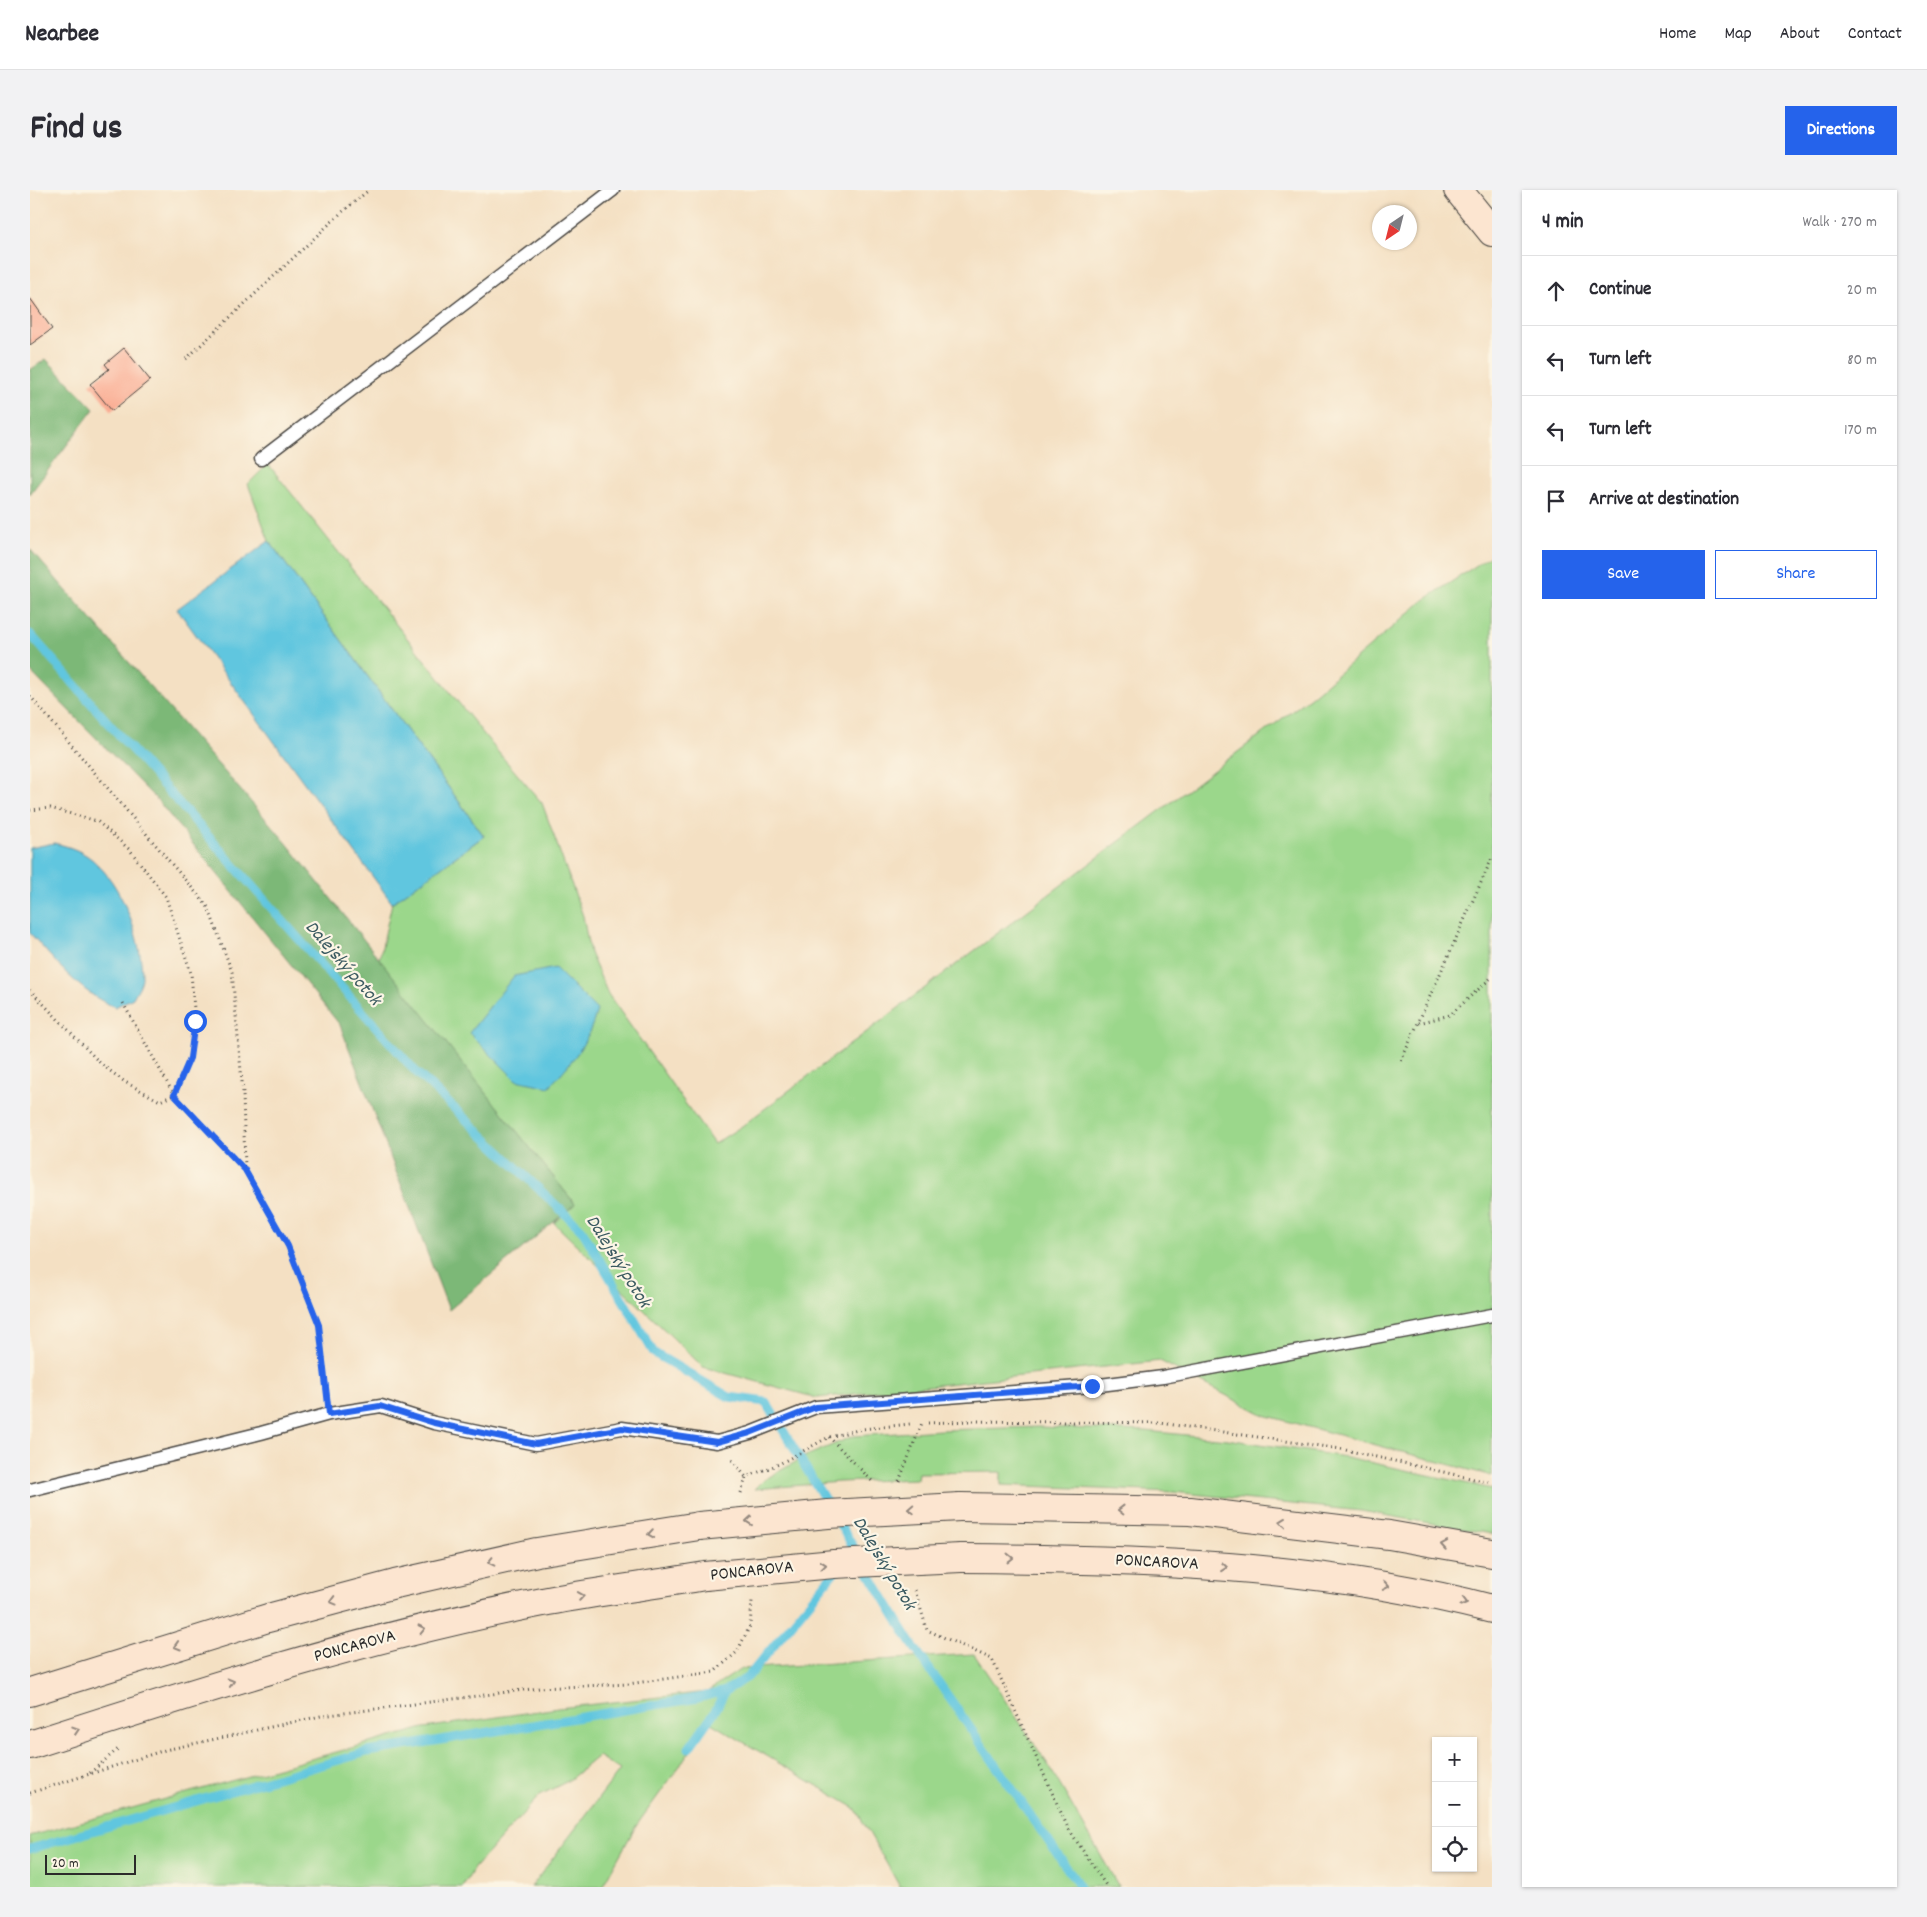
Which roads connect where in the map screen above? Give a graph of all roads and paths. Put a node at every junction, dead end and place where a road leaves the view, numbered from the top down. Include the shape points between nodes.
1 (370, 190) edge
2 (613, 190) edge
3 (1458, 190) edge
4 (1492, 232) edge
5 (186, 359) dead end
6 (261, 459) dead end
7 (30, 696) edge
8 (30, 810) edge
9 (1492, 858) edge
10 (1492, 977) edge
11 (30, 990) edge
12 (123, 1003) dead end
13 (1418, 1023) junction
14 (1401, 1061) dead end
15 (174, 1095) junction
16 (245, 1170) junction
17 (1492, 1315) edge
18 (329, 1414) junction
19 (922, 1423) junction
20 (829, 1438) junction
21 (1492, 1483) edge
22 (877, 1486) dead end
23 (896, 1487) dead end
24 (30, 1490) edge
25 (741, 1498) dead end
26 (1492, 1553) edge
27 (913, 1584) dead end
28 (752, 1598) dead end
29 (1492, 1609) edge
30 (30, 1692) edge
31 (30, 1745) edge
32 (30, 1793) edge
33 (1107, 1887) edge

1 - 5 path via 341,213
2 - 6 lane
3 - 4 main road
7 - 16 path via 208,907 232,972 243,1093
8 - 15 path via 50,808 97,821 130,850 166,897 191,973 195,1021 190,1058
9 - 13 path
10 - 13 path via 1450,1015
11 - 15 path via 101,1064 125,1082 160,1101
12 - 15 path
13 - 14 path
15 - 16 path
16 - 18 path via 288,1246 319,1325
17 - 18 lane via 1162,1377 1092,1386 816,1407 750,1433 717,1442 622,1428 536,1444 434,1423 380,1406
18 - 24 lane
19 - 20 path via 862,1429
19 - 21 path via 1160,1423 1341,1450
19 - 23 path
20 - 22 path
20 - 25 path via 746,1477 740,1491
26 -> 30 main road, bridge via 1389,1535 1190,1511 960,1507 828,1514 699,1526 538,1552 396,1584 268,1618
27 - 33 path via 927,1630 992,1659 1068,1828
28 - 32 path via 750,1626 737,1652 714,1672 628,1684 519,1691 322,1716 165,1750
31 -> 29 main road, PONCAROVA, bridge via 283,1666 409,1632 548,1601 705,1576 834,1564 961,1558 1169,1562 1289,1573 1436,1595

